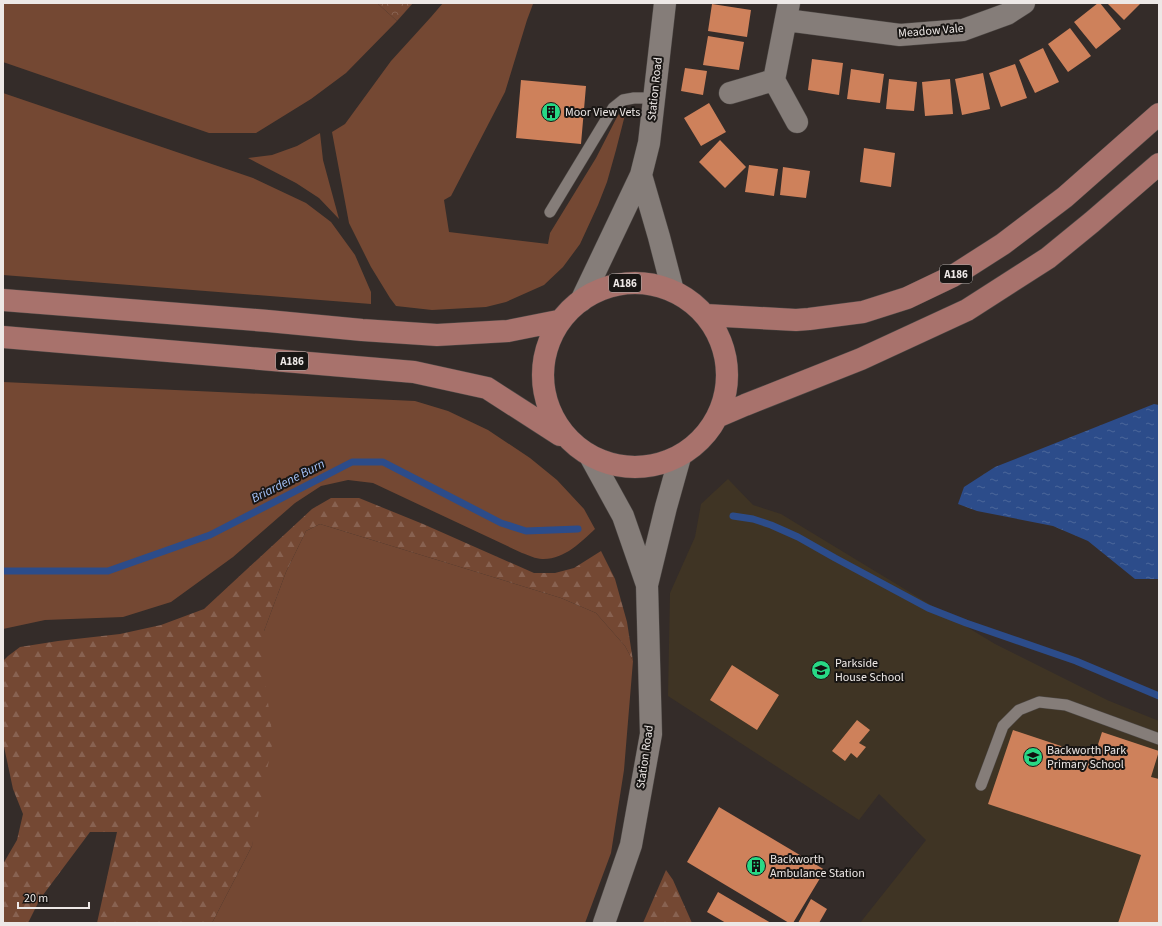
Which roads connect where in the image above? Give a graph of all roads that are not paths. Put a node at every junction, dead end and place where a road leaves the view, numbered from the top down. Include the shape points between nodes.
1 (665, 3) edge
2 (1024, 3) edge
3 (788, 11) edge
4 (774, 80) junction
5 (730, 92) dead end
6 (654, 98) junction
7 (1159, 114) edge
8 (797, 122) dead end
9 (1159, 164) edge
10 (641, 175) junction
11 (550, 212) dead end
12 (673, 291) junction
13 (3, 300) edge
14 (581, 301) junction
15 (706, 315) junction
16 (558, 321) junction
17 (3, 337) edge
18 (717, 417) junction
19 (566, 439) junction
20 (590, 456) junction
21 (680, 457) junction
22 (647, 585) junction
23 (1159, 739) edge
24 (981, 785) dead end
25 (604, 923) edge

1 - 6 main road, Station Road
2 - 3 main road, Meadow Vale via 1007,14 963,30 900,35
3 - 4 main road
4 - 5 main road
4 - 8 main road
6 - 10 main road, Station Road via 649,143
6 - 11 lane via 623,100 613,108
7 - 15 main road, A186 via 1065,197 1008,240 953,276 907,298 863,312 809,319
9 - 18 main road via 1048,258 967,310 861,359
10 - 12 main road
10 - 14 main road, Station Road
12 - 14 main road, A186 via 644,283 618,283 598,290
12 - 15 main road, A186
13 - 16 main road via 437,335 508,331
14 - 16 main road, A186
15 - 18 main road, A186 via 723,346 728,375 725,398
16 - 19 main road, A186 via 545,355 542,375 544,397 550,415
17 - 19 main road, A186 via 414,372 487,388
18 - 21 main road, A186 via 696,445
19 - 20 main road, A186
20 - 21 main road, A186 via 605,463 625,467 653,466
20 - 22 main road via 623,516
21 - 22 main road
22 - 25 main road, Station Road via 651,734 631,845
23 - 24 lane via 1066,705 1039,702 1019,710 1003,726

